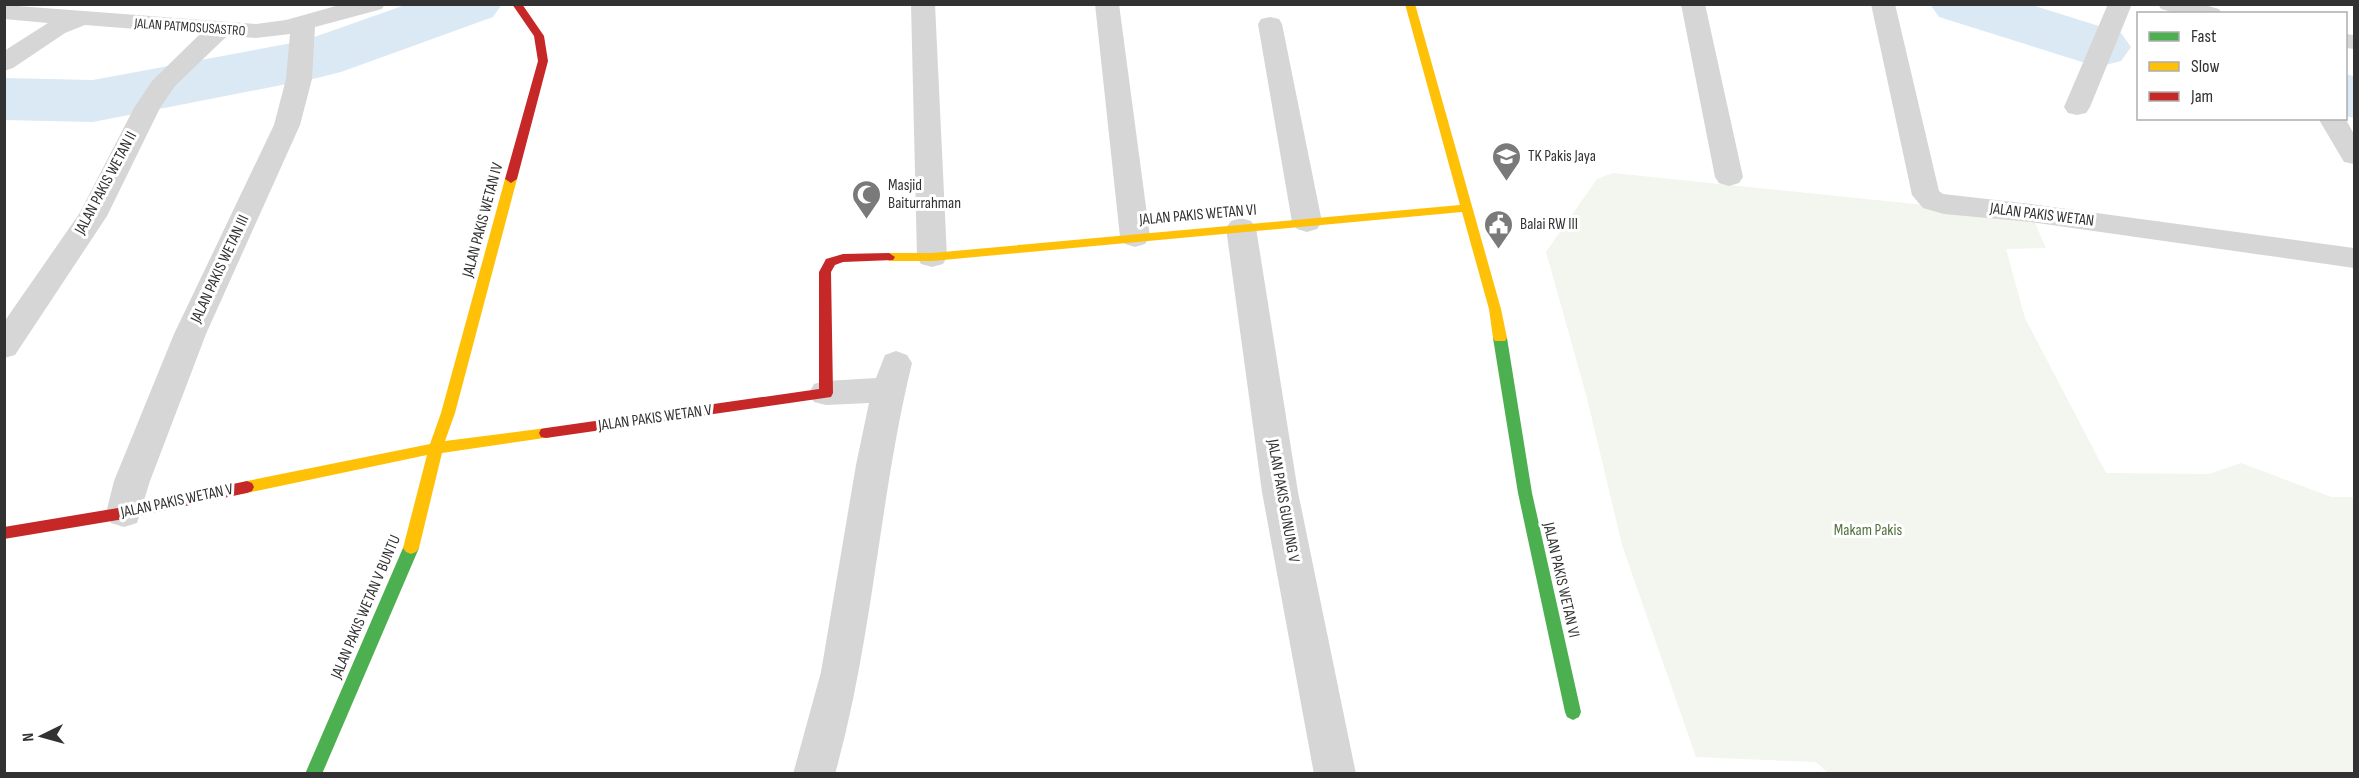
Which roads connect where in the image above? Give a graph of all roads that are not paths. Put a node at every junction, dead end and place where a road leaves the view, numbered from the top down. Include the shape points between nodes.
1 (373, 4) edge
2 (923, 4) edge
3 (1107, 4) edge
4 (1410, 4) edge
5 (1693, 4) edge
6 (1883, 4) edge
7 (2120, 4) edge
8 (2170, 4) edge
9 (520, 8) edge
10 (4, 12) edge
11 (2202, 12) edge
12 (81, 18) junction
13 (303, 23) junction
14 (1270, 24) dead end
15 (219, 30) junction
16 (4, 63) edge
17 (2077, 107) dead end
18 (2332, 120) edge
19 (2355, 156) edge
20 (1729, 177) dead end
21 (1467, 208) junction
22 (1307, 222) junction
23 (1241, 228) junction
24 (1135, 237) junction
25 (932, 257) junction
26 (2355, 258) edge
27 (4, 346) edge
28 (826, 393) junction
29 (436, 448) junction
30 (124, 513) junction
31 (4, 532) edge
32 (1573, 712) dead end
33 (313, 774) edge
34 (814, 774) edge
35 (1335, 774) edge

1 - 13 street, JALAN PATMOSUSASTRO
2 - 25 street
3 - 24 street
4 - 21 street, JALAN PAKIS WETAN VI
5 - 20 street
6 - 26 street, JALAN PAKIS WETAN via 1926,195 1933,201
7 - 17 street
8 - 11 street
9 - 29 street, JALAN PAKIS WETAN IV via 539,36 543,61
10 - 12 street, JALAN PATMOSUSASTRO
12 - 15 street, JALAN PATMOSUSASTRO
12 - 16 street via 56,28
13 - 15 street, JALAN PATMOSUSASTRO via 256,32
13 - 30 street, JALAN PAKIS WETAN III via 301,67 287,125 190,334 132,481
14 - 22 street
15 - 27 street, JALAN PAKIS WETAN II via 165,81 92,216
18 - 19 street
21 - 22 street, JALAN PAKIS WETAN VI
21 - 32 street, JALAN PAKIS WETAN VI via 1496,309 1525,493
22 - 23 street, JALAN PAKIS WETAN VI
23 - 24 street, JALAN PAKIS WETAN VI
23 - 35 street, JALAN PAKIS GUNUNG V via 1280,492
24 - 25 street, JALAN PAKIS WETAN VI
25 - 28 street via 843,258 830,262 825,272
28 - 29 street, JALAN PAKIS WETAN V
28 - 34 street via 892,376 880,416 830,726
29 - 30 street, JALAN PAKIS WETAN V
29 - 33 street, JALAN PAKIS WETAN V BUNTU via 412,546
30 - 31 street, JALAN PAKIS WETAN V

